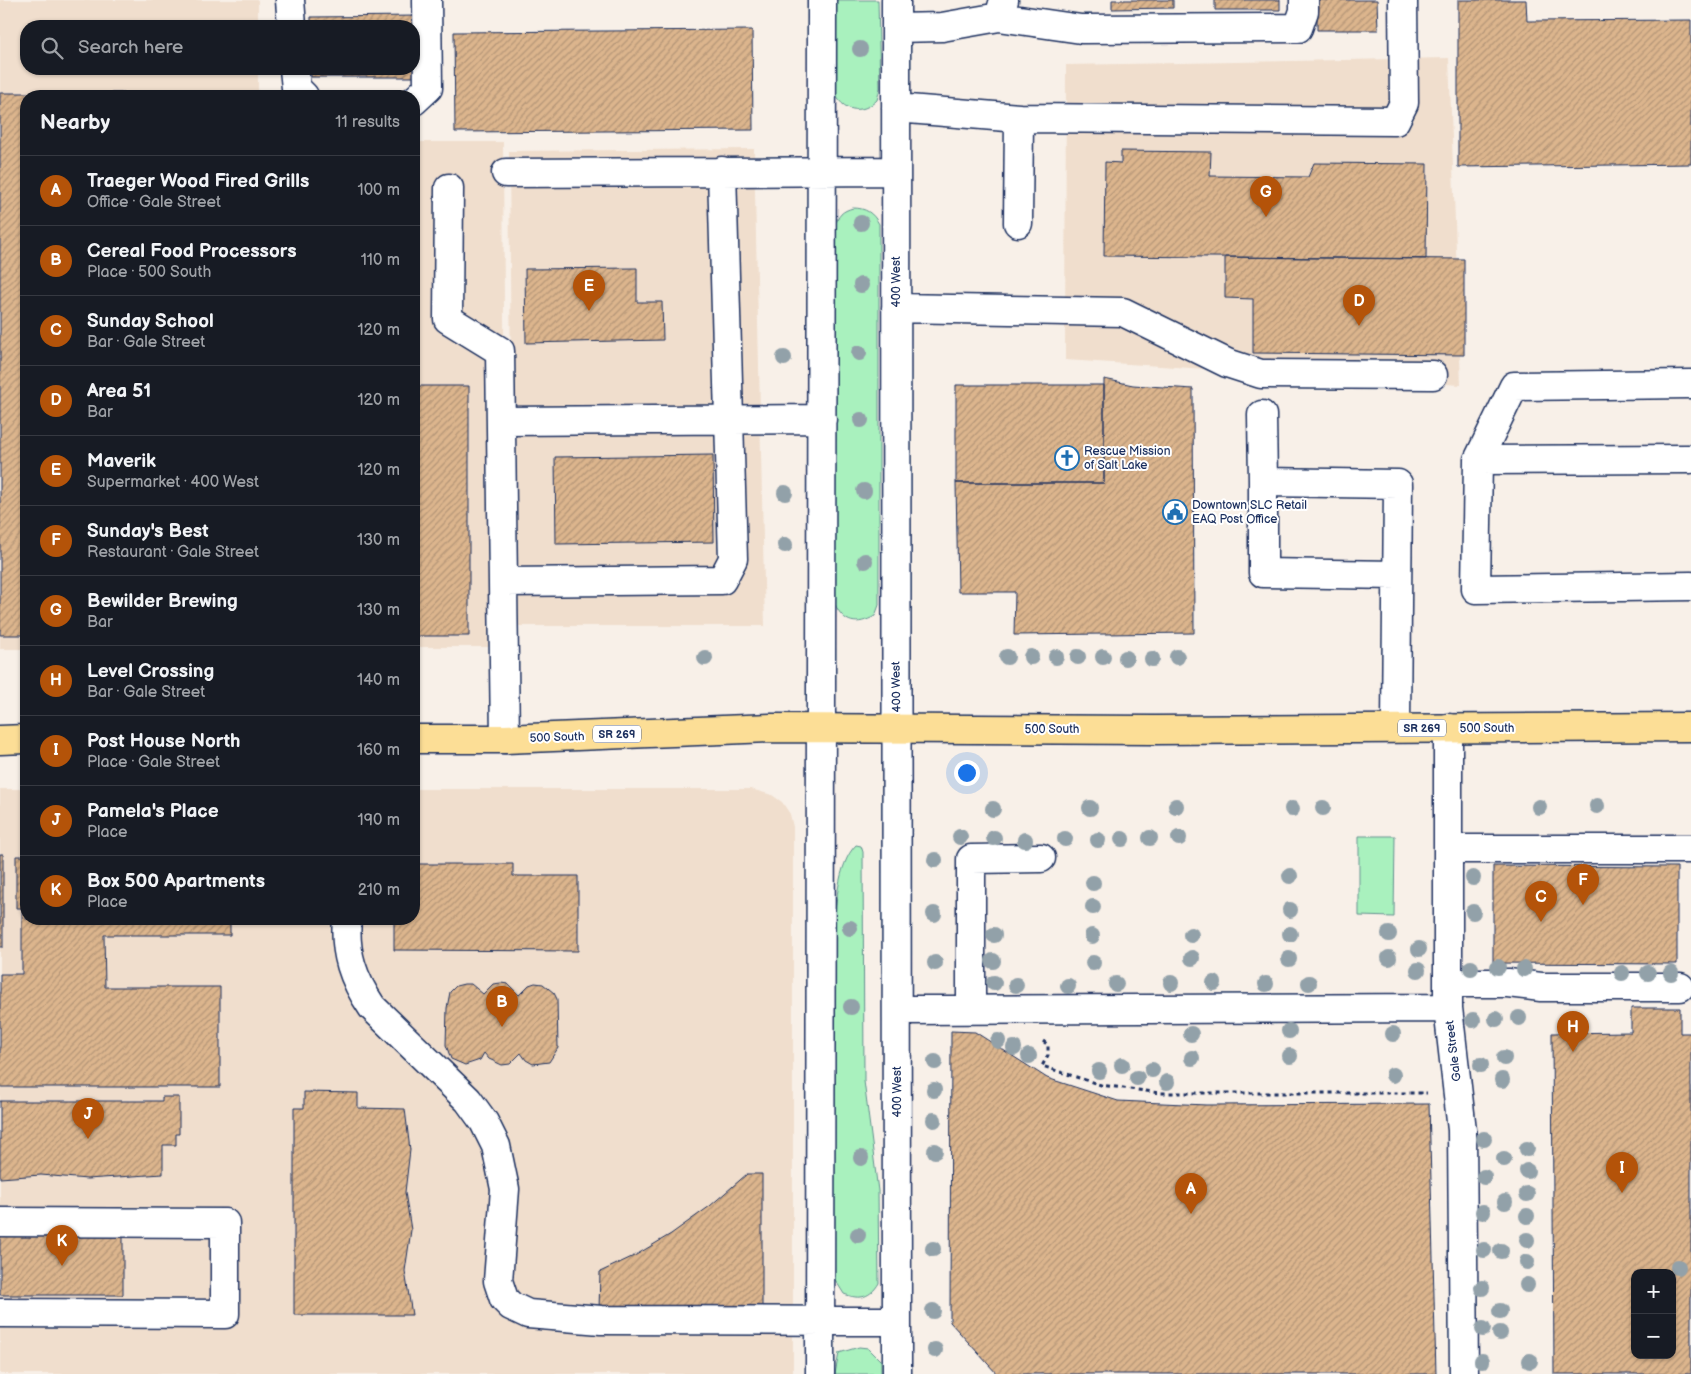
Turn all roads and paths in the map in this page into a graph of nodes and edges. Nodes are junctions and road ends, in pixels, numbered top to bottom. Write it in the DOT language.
graph roads {
  1 [pos="290,0"];
  2 [pos="427,0"];
  3 [pos="822,0"];
  4 [pos="896,0"];
  5 [pos="1304,0"];
  6 [pos="1403,0"];
  7 [pos="1001,8"];
  8 [pos="292,20"];
  9 [pos="896,28"];
  10 [pos="295,75"];
  11 [pos="298,90"];
  12 [pos="420,95"];
  13 [pos="896,108"];
  14 [pos="1019,118"];
  15 [pos="722,171"];
  16 [pos="822,171"];
  17 [pos="896,171"];
  18 [pos="506,172"];
  19 [pos="449,188"];
  20 [pos="1018,223"];
  21 [pos="896,308"];
  22 [pos="1434,375"];
  23 [pos="1691,384"];
  24 [pos="1262,415"];
  25 [pos="727,418"];
  26 [pos="822,418"];
  27 [pos="502,421"];
  28 [pos="1691,459"];
  29 [pos="1478,460"];
  30 [pos="1263,482"];
  31 [pos="1397,575"];
  32 [pos="504,582"];
  33 [pos="1691,586"];
  34 [pos="821,728"];
  35 [pos="897,728"];
  36 [pos="1396,728"];
  37 [pos="1448,728"];
  38 [pos="1691,728"];
  39 [pos="420,739"];
  40 [pos="505,739"];
  41 [pos="0,740"];
  42 [pos="20,740"];
  43 [pos="1448,849"];
  44 [pos="1691,849"];
  45 [pos="1042,858"];
  46 [pos="347,925"];
  47 [pos="1680,987"];
  48 [pos="1448,995"];
  49 [pos="971,1009"];
  50 [pos="898,1010"];
  51 [pos="1048,1055"];
  52 [pos="1458,1091"];
  53 [pos="0,1222"];
  54 [pos="0,1313"];
  55 [pos="820,1320"];
  56 [pos="897,1321"];
  57 [pos="820,1374"];
  58 [pos="897,1374"];
  59 [pos="1464,1374"];
  1 -- 8 [label="street"];
  2 -- 12 [label="street"];
  3 -- 16 [label="street"];
  4 -- 9 [label="street, 400 West"];
  5 -- 7 [label="street"];
  6 -- 14 [label="street"];
  7 -- 9 [label="street"];
  9 -- 13 [label="street, 400 West"];
  10 -- 11 [label="street"];
  13 -- 14 [label="street"];
  13 -- 17 [label="street, 400 West"];
  14 -- 20 [label="street"];
  15 -- 16 [label="street"];
  15 -- 18 [label="street"];
  15 -- 25 [label="street"];
  16 -- 17 [label="street"];
  16 -- 26 [label="street"];
  17 -- 21 [label="street, 400 West"];
  19 -- 27 [label="street"];
  21 -- 22 [label="street"];
  21 -- 35 [label="street, 400 West"];
  23 -- 29 [label="street"];
  24 -- 30 [label="street"];
  25 -- 26 [label="street"];
  25 -- 27 [label="street"];
  25 -- 32 [label="street"];
  26 -- 34 [label="street"];
  27 -- 32 [label="street"];
  28 -- 29 [label="street"];
  29 -- 33 [label="street"];
  30 -- 31 [label="street"];
  30 -- 31 [label="street"];
  31 -- 36 [label="street"];
  32 -- 40 [label="street"];
  34 -- 35 [label="main road, 500 South / SR 269"];
  34 -- 40 [label="main road, 500 South / SR 269"];
  34 -- 55 [label="street"];
  35 -- 36 [label="main road, 500 South / SR 269"];
  35 -- 50 [label="street, 400 West"];
  36 -- 37 [label="main road, 500 South / SR 269"];
  37 -- 38 [label="main road, 500 South / SR 269"];
  37 -- 43 [label="street, Gale Street"];
  39 -- 40 [label="main road, 500 South / SR 269"];
  41 -- 42 [label="main road"];
  43 -- 44 [label="street"];
  43 -- 48 [label="street, Gale Street"];
  45 -- 49 [label="street"];
  46 -- 55 [label="street"];
  47 -- 48 [label="street"];
  48 -- 49 [label="street"];
  48 -- 52 [label="street, Gale Street"];
  49 -- 50 [label="street"];
  50 -- 56 [label="street, 400 West"];
  51 -- 52 [label="path"];
  52 -- 59 [label="street, Gale Street"];
  53 -- 54 [label="street"];
  55 -- 56 [label="street"];
  55 -- 57 [label="street"];
  56 -- 58 [label="street, 400 West"];
}
